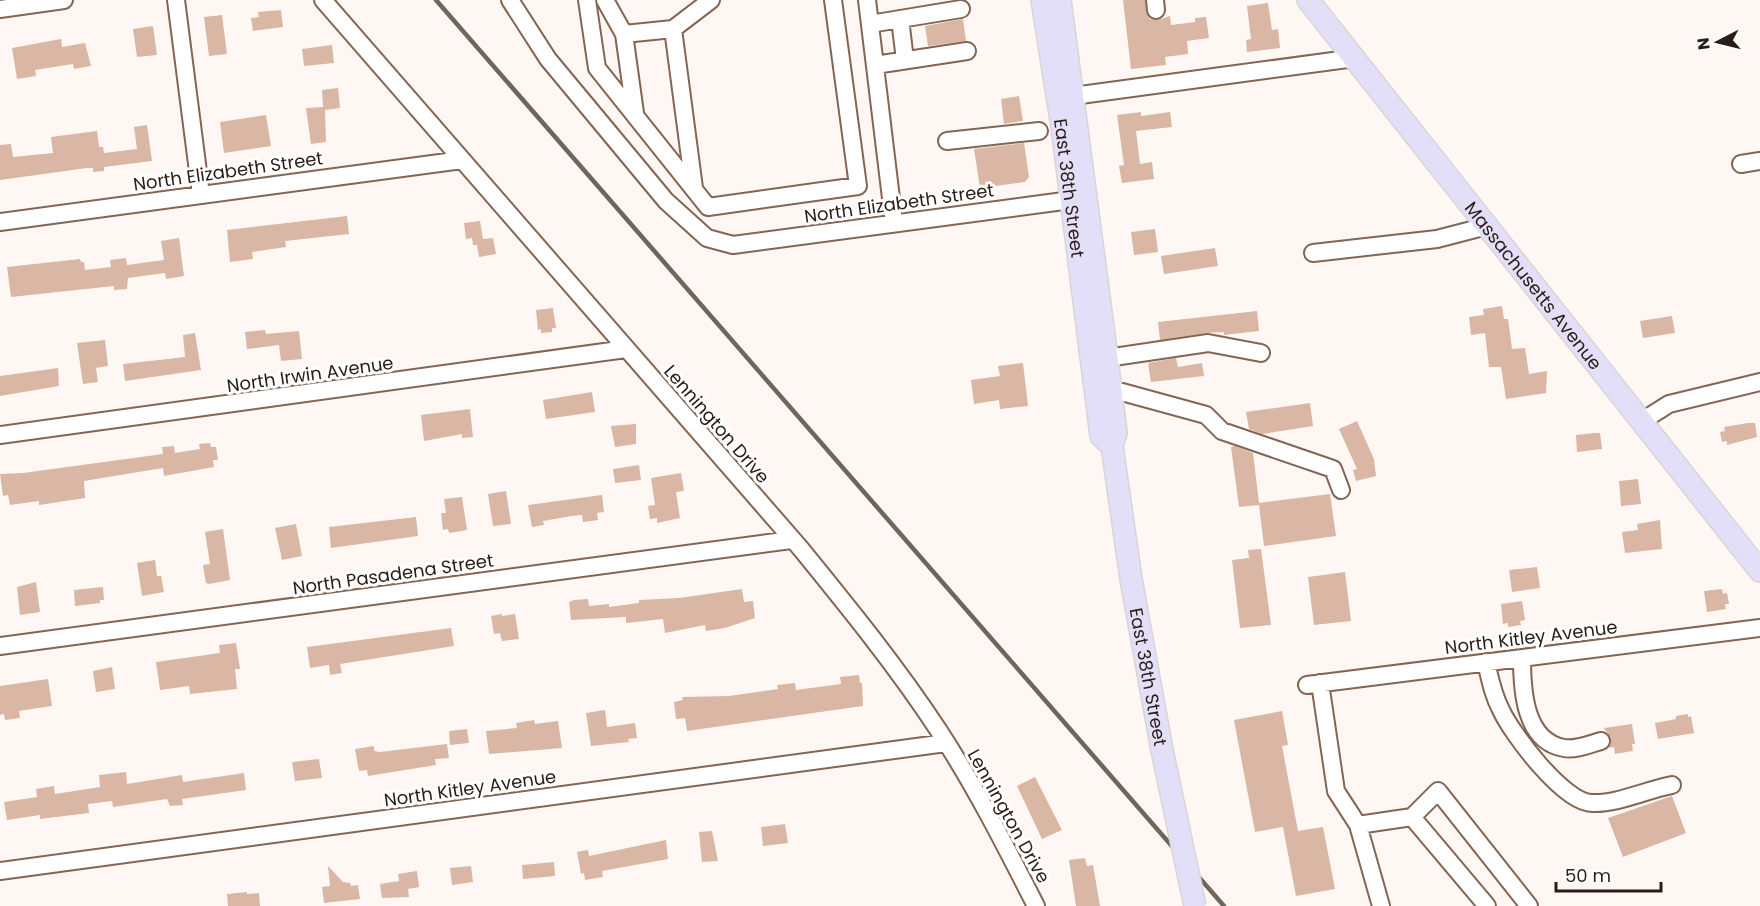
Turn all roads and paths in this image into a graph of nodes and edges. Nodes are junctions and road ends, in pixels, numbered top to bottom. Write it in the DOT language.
graph roads {
  1 [pos="63,0"];
  2 [pos="176,0"];
  3 [pos="323,0"];
  4 [pos="510,0"];
  5 [pos="587,0"];
  6 [pos="605,0"];
  7 [pos="711,0"];
  8 [pos="833,0"];
  9 [pos="867,0"];
  10 [pos="1042,0"];
  11 [pos="1060,0"];
  12 [pos="1308,0"];
  13 [pos="0,9"];
  14 [pos="961,9"];
  15 [pos="900,19"];
  16 [pos="870,24"];
  17 [pos="673,29"];
  18 [pos="624,34"];
  19 [pos="967,51"];
  20 [pos="1355,58"];
  21 [pos="905,60"];
  22 [pos="875,65"];
  23 [pos="1073,96"];
  24 [pos="635,115"];
  25 [pos="1040,131"];
  26 [pos="947,141"];
  27 [pos="462,160"];
  28 [pos="1760,161"];
  29 [pos="1741,164"];
  30 [pos="694,188"];
  31 [pos="201,195"];
  32 [pos="1071,200"];
  33 [pos="0,222"];
  34 [pos="894,223"];
  35 [pos="1487,226"];
  36 [pos="1313,254"];
  37 [pos="626,349"];
  38 [pos="1261,353"];
  39 [pos="1107,358"];
  40 [pos="1760,382"];
  41 [pos="1112,394"];
  42 [pos="1642,420"];
  43 [pos="0,435"];
  44 [pos="1112,446"];
  45 [pos="1341,490"];
  46 [pos="791,540"];
  47 [pos="1760,571"];
  48 [pos="1760,628"];
  49 [pos="0,646"];
  50 [pos="1522,658"];
  51 [pos="1486,662"];
  52 [pos="1601,741"];
  53 [pos="946,743"];
  54 [pos="1672,785"];
  55 [pos="1412,817"];
  56 [pos="1358,825"];
  57 [pos="0,871"];
  58 [pos="1036,906"];
  59 [pos="1195,906"];
  60 [pos="1381,906"];
  61 [pos="1486,906"];
  62 [pos="1529,906"];
  1 -- 13 [label="street"];
  2 -- 31 [label="street"];
  3 -- 27 [label="street, Lennington Drive"];
  4 -- 34 [label="street, North Elizabeth Street"];
  5 -- 24 [label="street"];
  6 -- 18 [label="street"];
  7 -- 17 [label="street"];
  8 -- 30 [label="street"];
  9 -- 16 [label="street"];
  10 -- 32 [label="main road, East 38th Street"];
  11 -- 23 [label="main road, East 38th Street"];
  12 -- 20 [label="main road, Massachusetts Avenue"];
  14 -- 15 [label="street"];
  15 -- 16 [label="street"];
  15 -- 21 [label="street"];
  16 -- 22 [label="street"];
  17 -- 18 [label="street"];
  17 -- 30 [label="street"];
  18 -- 24 [label="street"];
  19 -- 21 [label="street"];
  20 -- 23 [label="street"];
  20 -- 35 [label="main road, Massachusetts Avenue"];
  21 -- 22 [label="street"];
  22 -- 34 [label="street"];
  23 -- 39 [label="main road, East 38th Street"];
  24 -- 30 [label="street"];
  25 -- 26 [label="street"];
  27 -- 31 [label="street, North Elizabeth Street"];
  27 -- 37 [label="street, Lennington Drive"];
  28 -- 29 [label="street"];
  31 -- 33 [label="street, North Elizabeth Street"];
  32 -- 34 [label="street, North Elizabeth Street"];
  32 -- 44 [label="main road, East 38th Street"];
  35 -- 36 [label="street"];
  35 -- 42 [label="main road, Massachusetts Avenue"];
  37 -- 43 [label="street, North Irwin Avenue"];
  37 -- 46 [label="street, Lennington Drive"];
  38 -- 39 [label="street"];
  39 -- 41 [label="main road, East 38th Street"];
  40 -- 42 [label="street"];
  41 -- 44 [label="main road, East 38th Street"];
  41 -- 45 [label="street"];
  42 -- 47 [label="main road, Massachusetts Avenue"];
  44 -- 59 [label="main road, East 38th Street, bridge"];
  46 -- 49 [label="street, North Pasadena Street"];
  46 -- 53 [label="street, Lennington Drive"];
  48 -- 50 [label="street, North Kitley Avenue"];
  50 -- 51 [label="street, North Kitley Avenue"];
  50 -- 52 [label="street"];
  51 -- 54 [label="street"];
  51 -- 56 [label="street, North Kitley Avenue"];
  53 -- 57 [label="street, North Kitley Avenue"];
  53 -- 58 [label="street, Lennington Drive"];
  55 -- 56 [label="street"];
  55 -- 61 [label="street"];
  55 -- 62 [label="street"];
  56 -- 60 [label="street"];
}
